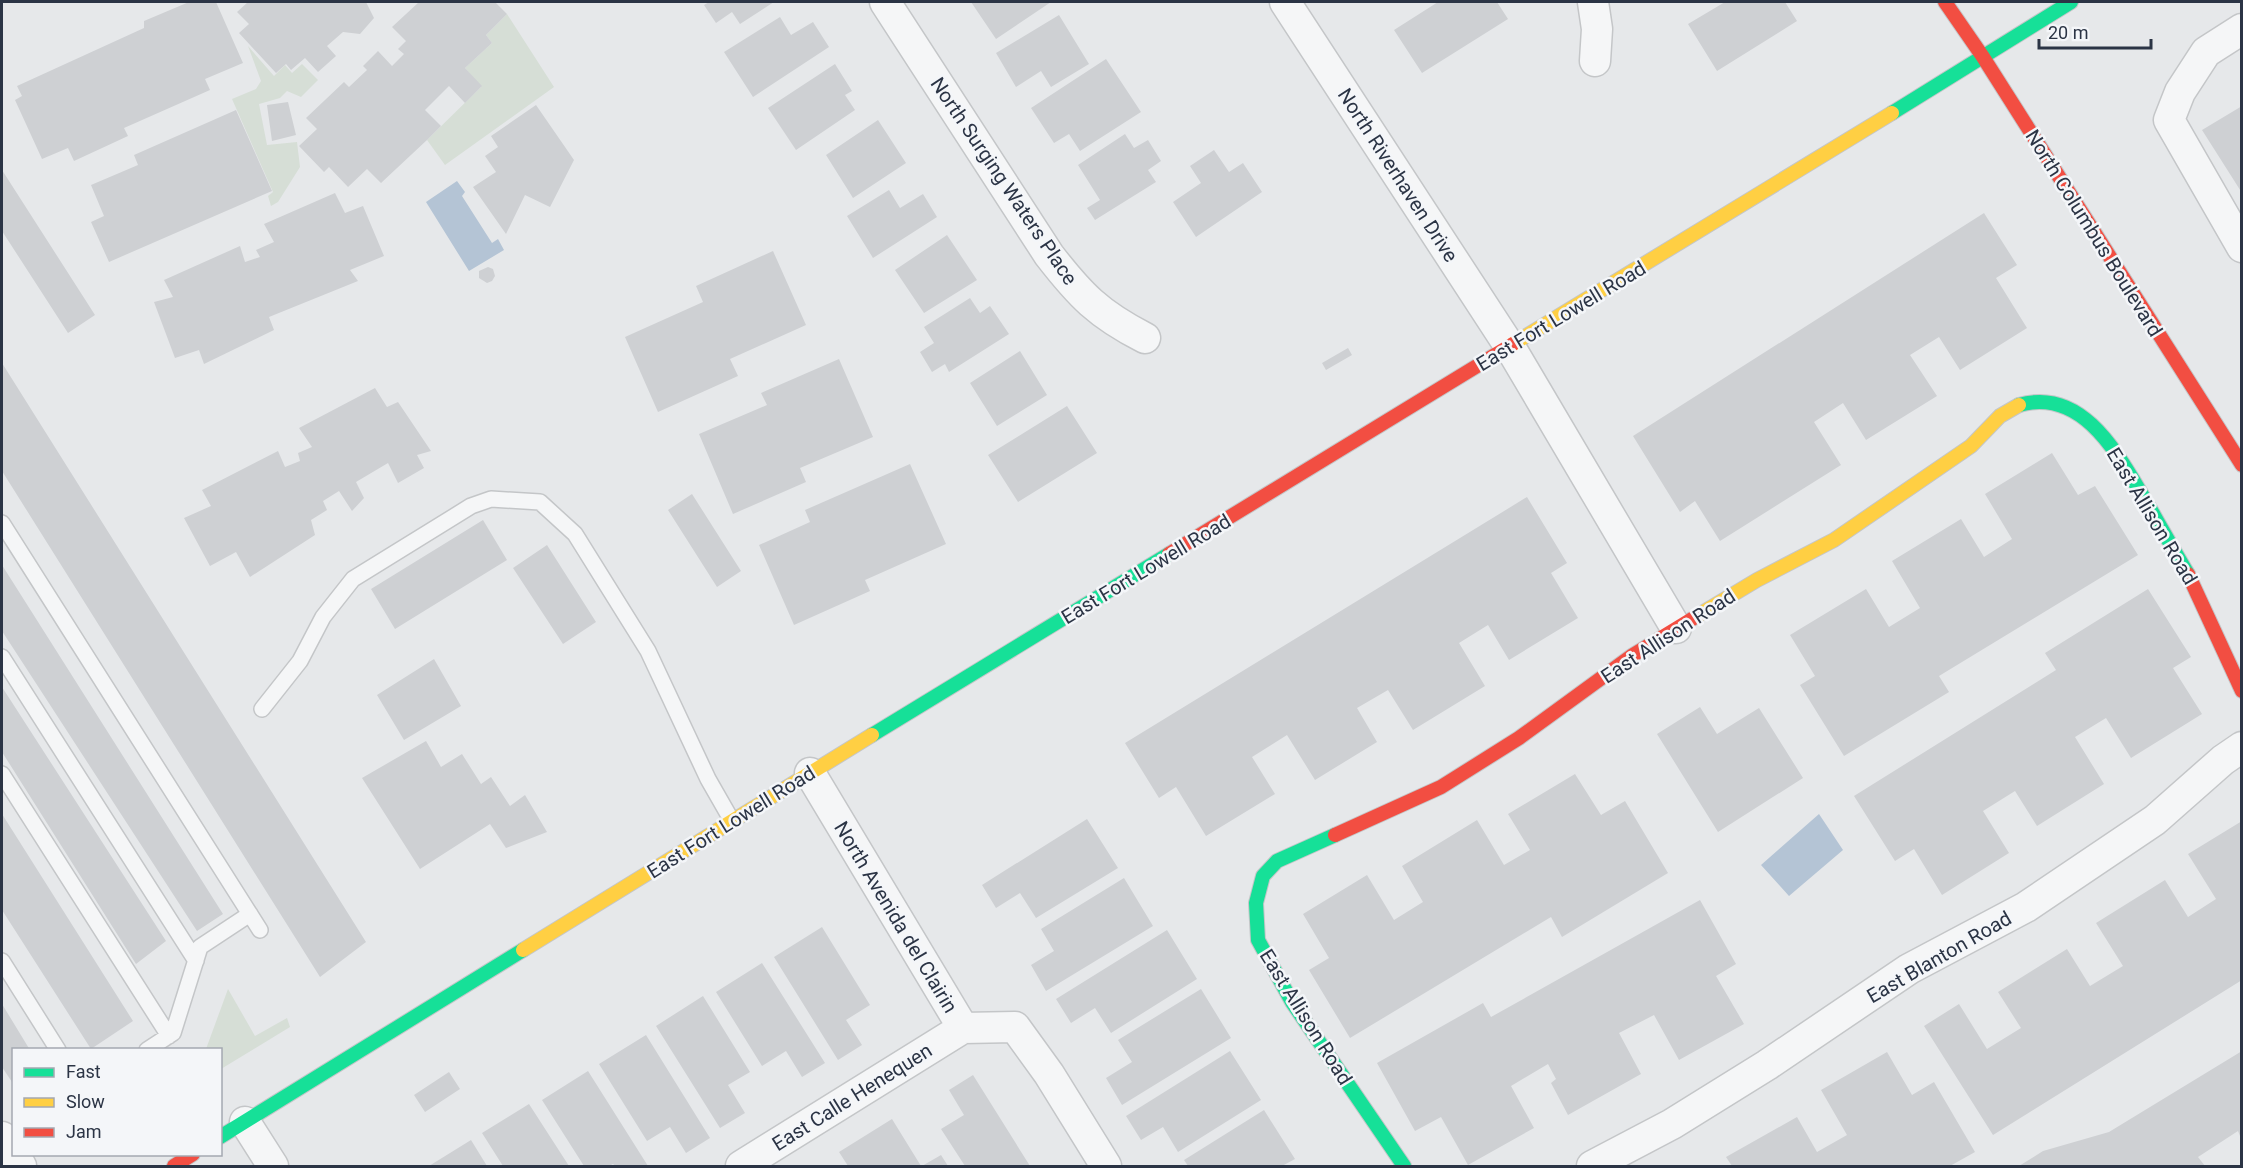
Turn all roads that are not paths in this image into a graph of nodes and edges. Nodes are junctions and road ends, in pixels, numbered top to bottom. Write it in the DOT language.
graph roads {
  1 [pos="885,2"];
  2 [pos="1285,2"];
  3 [pos="1593,2"];
  4 [pos="1945,2"];
  5 [pos="2071,2"];
  6 [pos="2241,29"];
  7 [pos="1983,57"];
  8 [pos="1595,61"];
  9 [pos="2241,247"];
  10 [pos="1145,338"];
  11 [pos="1510,348"];
  12 [pos="2241,465"];
  13 [pos="2,523"];
  14 [pos="1676,628"];
  15 [pos="2,657"];
  16 [pos="2241,691"];
  17 [pos="262,709"];
  18 [pos="2241,747"];
  19 [pos="810,773"];
  20 [pos="2,774"];
  21 [pos="732,821"];
  22 [pos="250,914"];
  23 [pos="260,930"];
  24 [pos="2,961"];
  25 [pos="196,961"];
  26 [pos="963,1028"];
  27 [pos="169,1036"];
  28 [pos="57,1048"];
  29 [pos="150,1048"];
  30 [pos="233,1130"];
  31 [pos="2,1137"];
  32 [pos="12,1153"];
  33 [pos="191,1156"];
  34 [pos="174,1167"];
  35 [pos="273,1167"];
  36 [pos="741,1167"];
  37 [pos="1106,1167"];
  38 [pos="1404,1167"];
  39 [pos="1592,1167"];
  1 -- 10 [label="street, North Surging Waters Place"];
  2 -- 11 [label="street, North Riverhaven Drive"];
  3 -- 8 [label="street"];
  4 -- 7 [label="main road, North Columbus Boulevard"];
  5 -- 7 [label="main road, East Fort Lowell Road"];
  6 -- 9 [label="street"];
  7 -- 11 [label="main road, East Fort Lowell Road"];
  7 -- 12 [label="main road, North Columbus Boulevard"];
  11 -- 14 [label="street, North Riverhaven Drive"];
  11 -- 19 [label="main road, East Fort Lowell Road"];
  13 -- 22 [label="lane"];
  14 -- 16 [label="main road, East Allison Road"];
  14 -- 38 [label="main road, East Allison Road"];
  15 -- 25 [label="lane"];
  17 -- 21 [label="lane"];
  18 -- 39 [label="street, East Blanton Road"];
  19 -- 21 [label="main road, East Fort Lowell Road"];
  19 -- 26 [label="street, North Avenida del Clairin"];
  20 -- 27 [label="lane"];
  21 -- 30 [label="main road, East Fort Lowell Road"];
  22 -- 23 [label="lane"];
  22 -- 25 [label="lane"];
  24 -- 28 [label="lane"];
  25 -- 27 [label="lane"];
  26 -- 36 [label="street, East Calle Henequen"];
  26 -- 37 [label="street, North Avenida del Clairin"];
  27 -- 29 [label="lane"];
  30 -- 35 [label="street"];
  31 -- 32 [label="street"];
  33 -- 34 [label="main road"];
}
